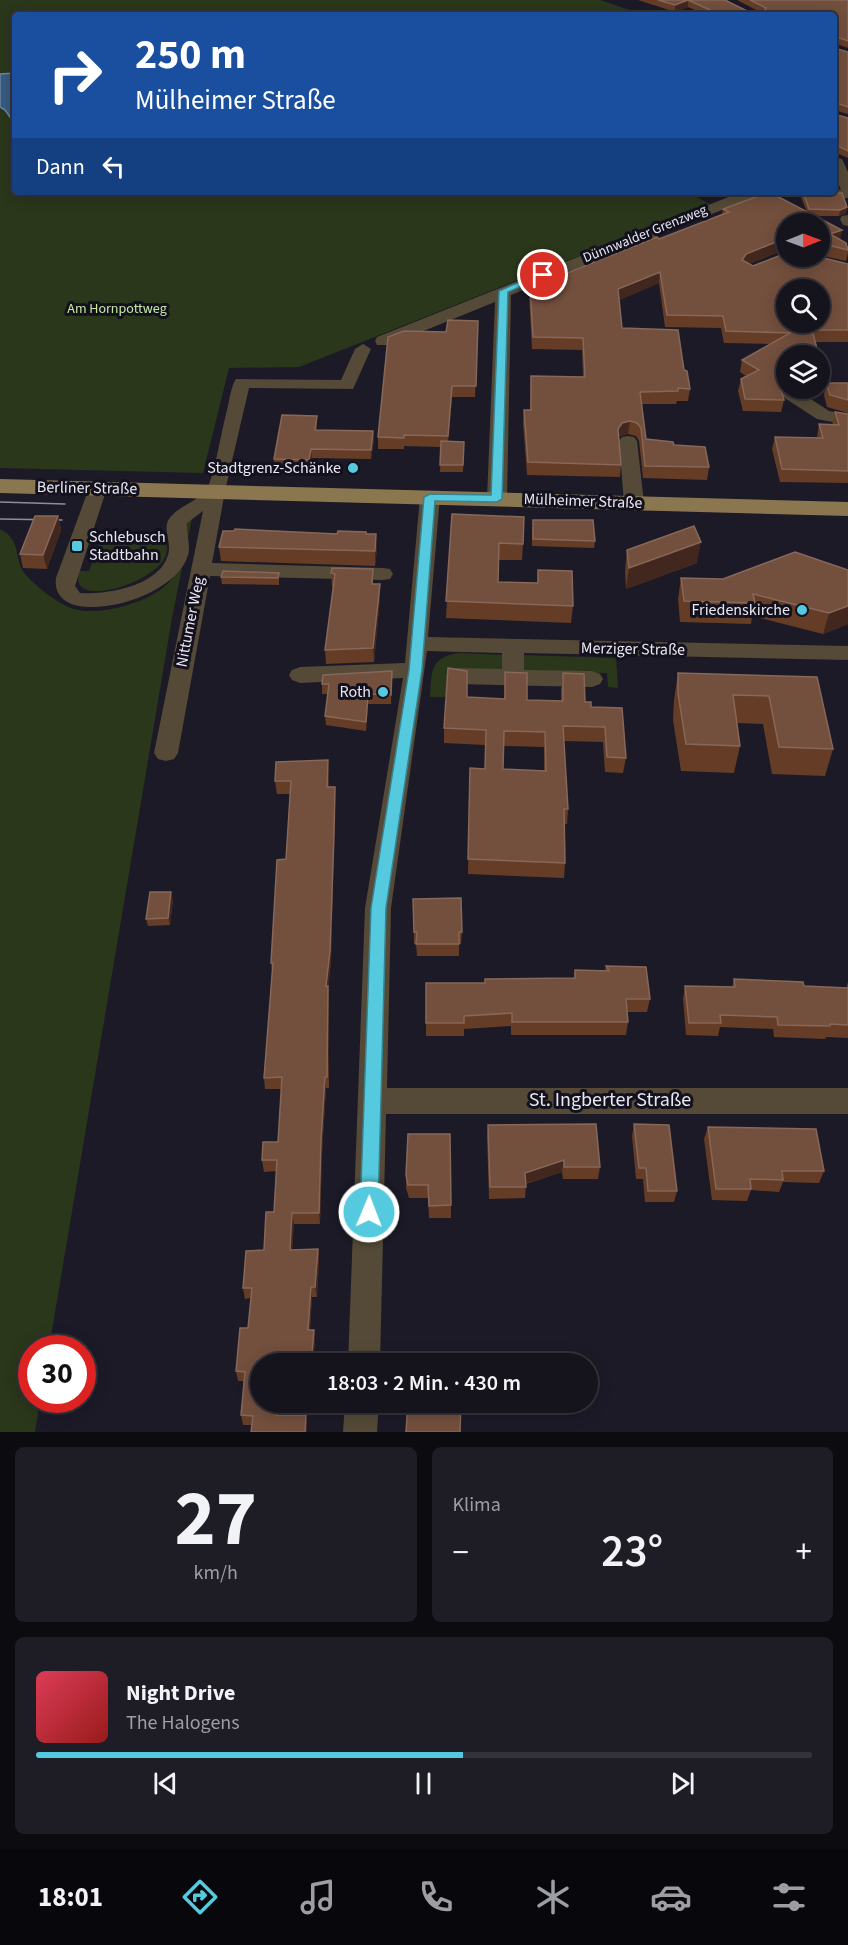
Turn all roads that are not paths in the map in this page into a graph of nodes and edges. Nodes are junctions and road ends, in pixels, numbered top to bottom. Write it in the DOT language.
graph roads {
  1 [pos="840,161"];
  2 [pos="848,189"];
  3 [pos="746,195"];
  4 [pos="504,291"];
  5 [pos="383,341"];
  6 [pos="363,349"];
  7 [pos="798,399"];
  8 [pos="848,420"];
  9 [pos="628,441"];
  10 [pos="0,486"];
  11 [pos="174,490"];
  12 [pos="216,491"];
  13 [pos="96,494"];
  14 [pos="430,497"];
  15 [pos="497,499"];
  16 [pos="634,503"];
  17 [pos="848,509"];
  18 [pos="200,569"];
  19 [pos="383,574"];
  20 [pos="418,644"];
  21 [pos="513,646"];
  22 [pos="848,653"];
  23 [pos="415,670"];
  24 [pos="300,675"];
  25 [pos="457,676"];
  26 [pos="513,677"];
  27 [pos="592,679"];
  28 [pos="166,753"];
  29 [pos="371,1101"];
  30 [pos="848,1101"];
  31 [pos="364,1353"];
  32 [pos="361,1413"];
  33 [pos="360,1432"];
  1 -- 2 [label="street"];
  3 -- 4 [label="street, Dünnwalder Grenzweg"];
  4 -- 5 [label="street, Dünnwalder Grenzweg"];
  4 -- 15 [label="street"];
  6 -- 12 [label="street"];
  7 -- 8 [label="street"];
  9 -- 16 [label="street"];
  10 -- 13 [label="main road, Berliner Straße"];
  11 -- 12 [label="main road, Mülheimer Straße"];
  11 -- 13 [label="main road, Berliner Straße"];
  12 -- 13 [label="street"];
  12 -- 14 [label="main road, Mülheimer Straße"];
  12 -- 18 [label="street, Nittumer Weg"];
  14 -- 15 [label="main road, Mülheimer Straße"];
  14 -- 20 [label="street"];
  15 -- 16 [label="main road, Mülheimer Straße"];
  16 -- 17 [label="main road, Mülheimer Straße"];
  18 -- 19 [label="street"];
  18 -- 28 [label="street, Nittumer Weg"];
  20 -- 21 [label="street, Merziger Straße"];
  20 -- 23 [label="street"];
  21 -- 22 [label="street, Merziger Straße"];
  21 -- 26 [label="street"];
  23 -- 24 [label="street"];
  23 -- 29 [label="street"];
  25 -- 26 [label="street"];
  26 -- 27 [label="street"];
  29 -- 30 [label="street, St. Ingberter Straße"];
  29 -- 31 [label="street"];
  32 -- 33 [label="street"];
}
